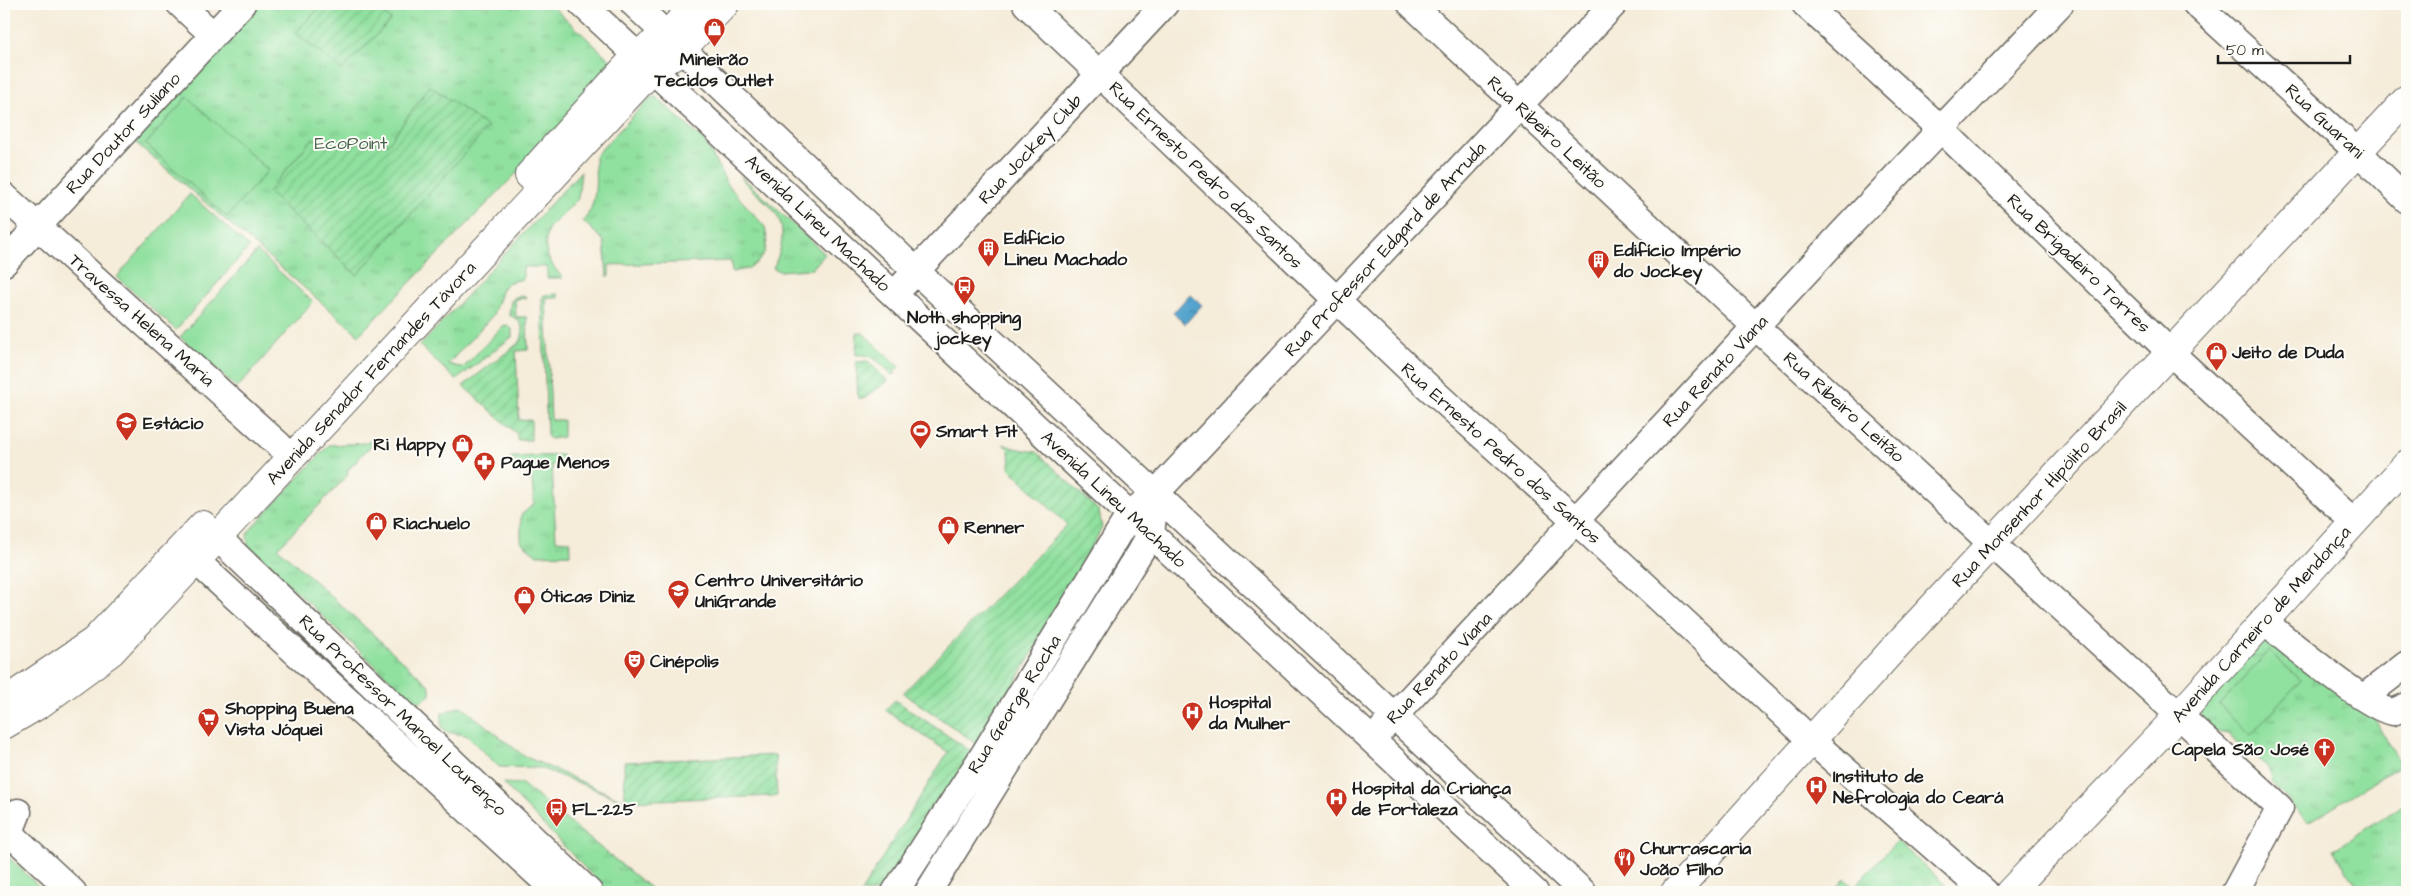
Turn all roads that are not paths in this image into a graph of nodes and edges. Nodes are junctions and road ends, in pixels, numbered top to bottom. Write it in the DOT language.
graph roads {
  1 [pos="180,4"];
  2 [pos="242,4"];
  3 [pos="582,4"];
  4 [pos="634,4"];
  5 [pos="696,4"];
  6 [pos="724,4"];
  7 [pos="1026,4"];
  8 [pos="1165,4"];
  9 [pos="1411,4"];
  10 [pos="1614,4"];
  11 [pos="1804,4"];
  12 [pos="2060,4"];
  13 [pos="2196,4"];
  14 [pos="213,35"];
  15 [pos="675,41"];
  16 [pos="646,62"];
  17 [pos="1100,73"];
  18 [pos="2407,99"];
  19 [pos="1519,106"];
  20 [pos="1941,129"];
  21 [pos="2358,152"];
  22 [pos="4,196"];
  23 [pos="2407,200"];
  24 [pos="37,226"];
  25 [pos="4,262"];
  26 [pos="916,271"];
  27 [pos="895,294"];
  28 [pos="1336,301"];
  29 [pos="1756,327"];
  30 [pos="2171,353"];
  31 [pos="279,445"];
  32 [pos="2407,464"];
  33 [pos="1155,494"];
  34 [pos="1130,514"];
  35 [pos="1575,520"];
  36 [pos="2354,522"];
  37 [pos="1151,534"];
  38 [pos="218,538"];
  39 [pos="1994,543"];
  40 [pos="189,554"];
  41 [pos="2263,621"];
  42 [pos="2407,664"];
  43 [pos="1358,682"];
  44 [pos="2364,697"];
  45 [pos="4,702"];
  46 [pos="2407,706"];
  47 [pos="1336,707"];
  48 [pos="2179,715"];
  49 [pos="1394,716"];
  50 [pos="4,725"];
  51 [pos="408,737"];
  52 [pos="1372,741"];
  53 [pos="1812,741"];
  54 [pos="1444,763"];
  55 [pos="1423,787"];
  56 [pos="18,812"];
  57 [pos="73,892"];
  58 [pos="557,892"];
  59 [pos="589,892"];
  60 [pos="895,892"];
  61 [pos="928,892"];
  62 [pos="1536,892"];
  63 [pos="1583,892"];
  64 [pos="1675,892"];
  65 [pos="1985,892"];
  66 [pos="2010,892"];
  67 [pos="2235,892"];
  1 -- 14 [label="street"];
  2 -- 14 [label="street, Rua Doutor Suliano"];
  3 -- 16 [label="street, Avenida Lineu Machado"];
  4 -- 15 [label="street, Avenida Lineu Machado"];
  5 -- 15 [label="main road, Avenida Senador Fernandes Távora"];
  6 -- 15 [label="main road, Avenida Senador Fernandes Távora"];
  7 -- 17 [label="street, Rua Ernesto Pedro dos Santos"];
  8 -- 17 [label="street, Rua Jockey Club"];
  9 -- 19 [label="street, Rua Ribeiro Leitão"];
  10 -- 19 [label="street, Rua Professor Edgard de Arruda"];
  11 -- 20 [label="street, Rua Brigadeiro Torres"];
  12 -- 20 [label="street, Rua Renato Viana"];
  13 -- 21 [label="street, Rua Guarani"];
  14 -- 24 [label="street, Rua Doutor Suliano"];
  15 -- 16 [label="main road, Avenida Senador Fernandes Távora"];
  15 -- 26 [label="street, Avenida Lineu Machado"];
  16 -- 27 [label="street, Avenida Lineu Machado"];
  16 -- 31 [label="main road, Avenida Senador Fernandes Távora"];
  16 -- 38 [label="main road, Avenida Senador Fernandes Távora"];
  17 -- 26 [label="street, Rua Jockey Club"];
  17 -- 28 [label="street, Rua Ernesto Pedro dos Santos"];
  18 -- 21 [label="main road, Rua Monsenhor Hipólito Brasil"];
  19 -- 28 [label="street, Rua Professor Edgard de Arruda"];
  19 -- 29 [label="street, Rua Ribeiro Leitão"];
  20 -- 29 [label="street, Rua Renato Viana"];
  20 -- 30 [label="street, Rua Brigadeiro Torres"];
  21 -- 23 [label="street, Rua Guarani"];
  21 -- 30 [label="main road, Rua Monsenhor Hipólito Brasil"];
  22 -- 24 [label="street, Travessa Helena Maria"];
  24 -- 25 [label="street, Rua Doutor Suliano"];
  24 -- 31 [label="street, Travessa Helena Maria"];
  26 -- 27 [label="street, Rua Jockey Club"];
  26 -- 33 [label="street, Avenida Lineu Machado"];
  27 -- 34 [label="street, Avenida Lineu Machado"];
  28 -- 33 [label="street, Rua Professor Edgard de Arruda"];
  28 -- 35 [label="street, Rua Ernesto Pedro dos Santos"];
  29 -- 35 [label="street, Rua Renato Viana"];
  29 -- 39 [label="street, Rua Ribeiro Leitão"];
  30 -- 36 [label="street, Rua Brigadeiro Torres"];
  30 -- 39 [label="main road, Rua Monsenhor Hipólito Brasil"];
  31 -- 40 [label="main road, Avenida Senador Fernandes Távora"];
  32 -- 36 [label="main road, Avenida Carneiro de Mendonça"];
  33 -- 34 [label="street, Rua Professor Edgard de Arruda"];
  33 -- 37 [label="street"];
  33 -- 43 [label="street, Avenida Lineu Machado"];
  34 -- 37 [label="street, Avenida Lineu Machado"];
  34 -- 60 [label="street, Rua George Rocha"];
  35 -- 49 [label="street, Rua Renato Viana"];
  35 -- 53 [label="street, Rua Ernesto Pedro dos Santos"];
  36 -- 41 [label="main road, Avenida Carneiro de Mendonça"];
  37 -- 47 [label="street, Avenida Lineu Machado"];
  37 -- 61 [label="street, Rua George Rocha"];
  38 -- 40 [label="main road, Avenida Senador Fernandes Távora"];
  38 -- 51 [label="street, Rua Professor Manoel Lourenço"];
  39 -- 48 [label="street, Rua Ribeiro Leitão"];
  39 -- 53 [label="main road, Rua Monsenhor Hipólito Brasil"];
  40 -- 45 [label="main road, Avenida Senador Fernandes Távora"];
  40 -- 50 [label="main road, Avenida Senador Fernandes Távora"];
  40 -- 51 [label="street, Rua Professor Manoel Lourenço"];
  41 -- 44 [label="street"];
  41 -- 48 [label="main road, Avenida Carneiro de Mendonça"];
  42 -- 44 [label="street"];
  43 -- 47 [label="street"];
  43 -- 49 [label="street, Avenida Lineu Machado"];
  44 -- 46 [label="street"];
  47 -- 52 [label="street, Avenida Lineu Machado"];
  48 -- 66 [label="main road, Avenida Carneiro de Mendonça"];
  48 -- 67 [label="street, Rua Ribeiro Leitão"];
  49 -- 52 [label="street, Rua Renato Viana"];
  49 -- 54 [label="street, Avenida Lineu Machado"];
  51 -- 58 [label="street, Rua Professor Manoel Lourenço"];
  51 -- 59 [label="street, Rua Professor Manoel Lourenço"];
  52 -- 55 [label="street, Avenida Lineu Machado"];
  53 -- 64 [label="main road, Rua Monsenhor Hipólito Brasil"];
  53 -- 65 [label="street, Rua Ernesto Pedro dos Santos"];
  54 -- 55 [label="street"];
  54 -- 63 [label="street, Avenida Lineu Machado"];
  55 -- 62 [label="street, Avenida Lineu Machado"];
  56 -- 57 [label="street"];
}
